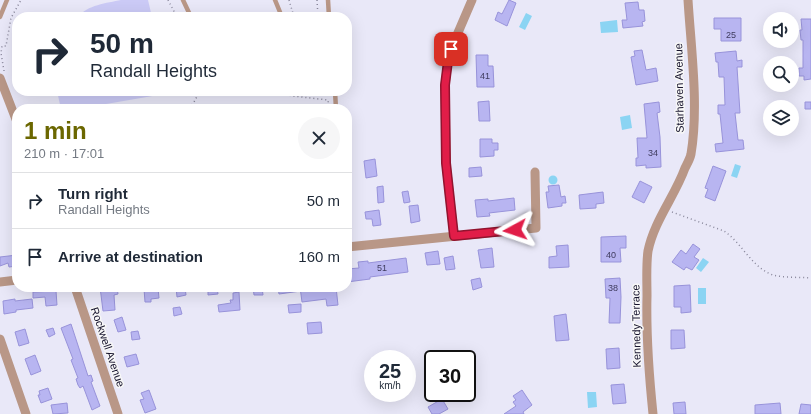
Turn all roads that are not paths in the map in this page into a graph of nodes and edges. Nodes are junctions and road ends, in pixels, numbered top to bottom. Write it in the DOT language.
graph roads {
  1 [pos="7,0"];
  2 [pos="183,0"];
  3 [pos="275,0"];
  4 [pos="328,0"];
  5 [pos="472,0"];
  6 [pos="688,0"];
  7 [pos="189,12"];
  8 [pos="280,12"];
  9 [pos="329,12"];
  10 [pos="0,17"];
  11 [pos="2,75"];
  12 [pos="12,106"];
  13 [pos="535,172"];
  14 [pos="454,236"];
  15 [pos="653,238"];
  16 [pos="352,246"];
  17 [pos="12,281"];
  18 [pos="0,282"];
  19 [pos="77,292"];
  20 [pos="0,339"];
  21 [pos="26,414"];
  22 [pos="118,414"];
  23 [pos="653,414"];
  1 -- 10 [label="lane"];
  2 -- 7 [label="lane"];
  3 -- 8 [label="lane"];
  4 -- 9 [label="lane"];
  5 -- 14 [label="street"];
  6 -- 15 [label="street, Starhaven Avenue"];
  11 -- 12 [label="street"];
  13 -- 14 [label="street"];
  14 -- 16 [label="street"];
  15 -- 23 [label="street, Kennedy Terrace"];
  17 -- 18 [label="street"];
  19 -- 22 [label="street, Rockwell Avenue"];
  20 -- 21 [label="street"];
}
